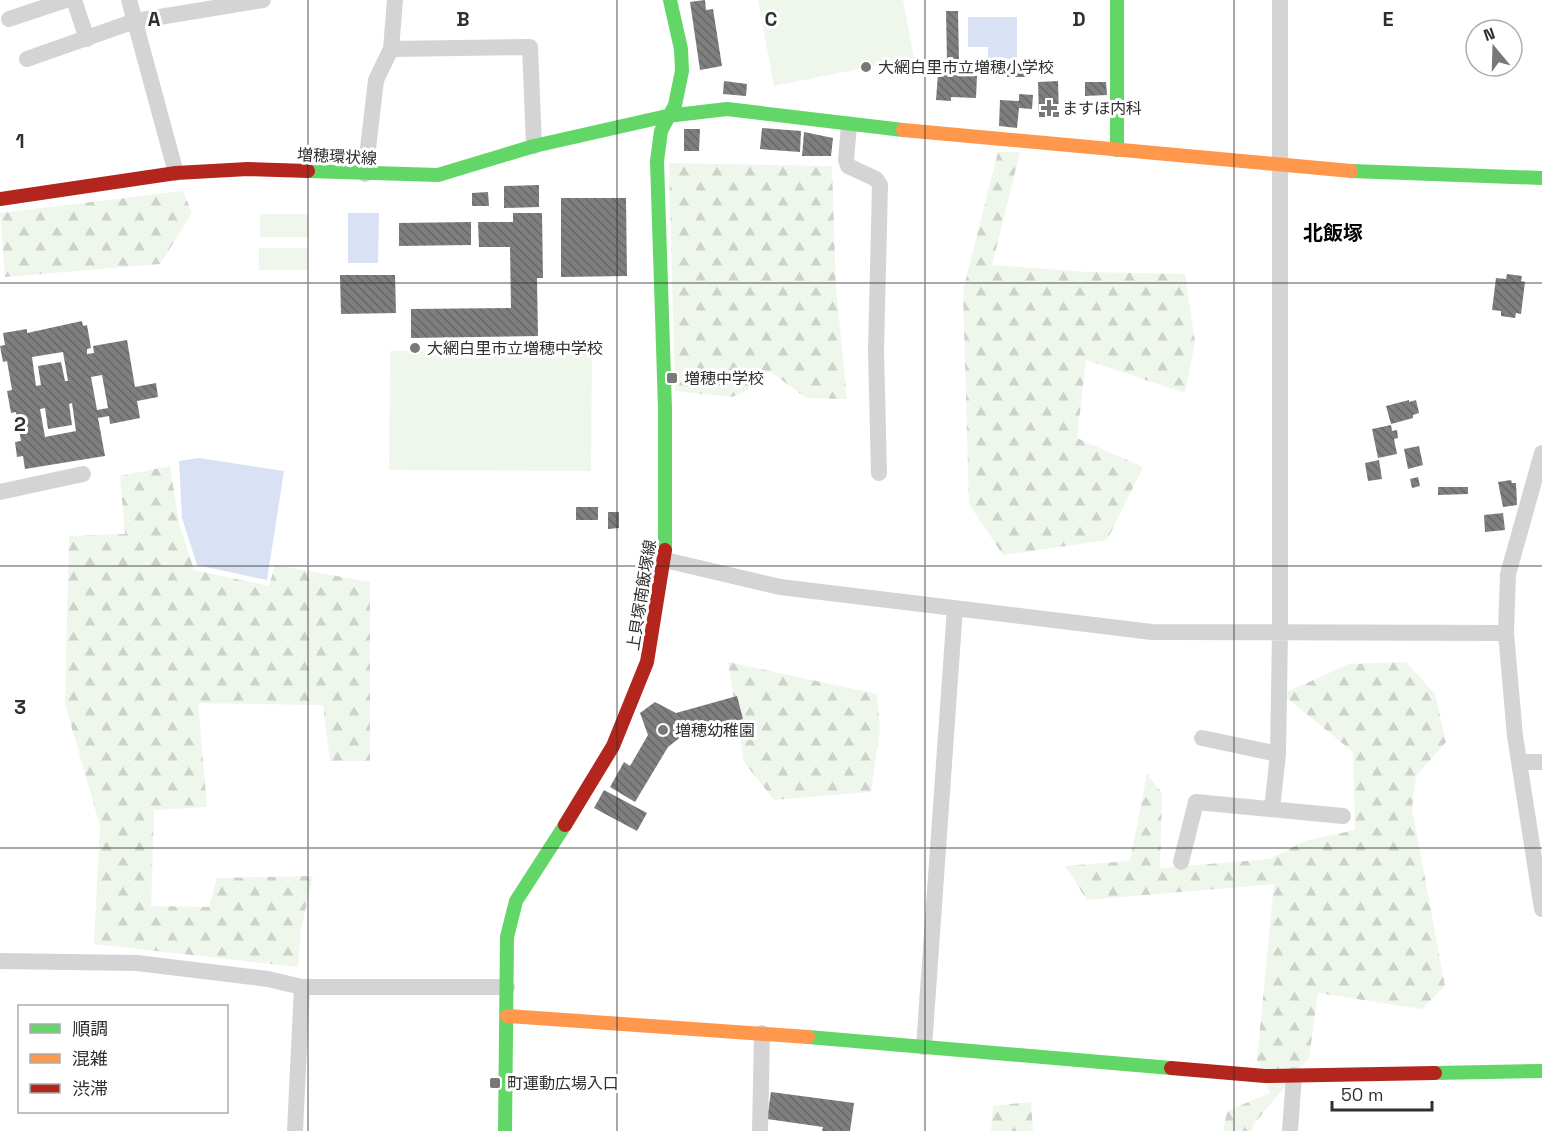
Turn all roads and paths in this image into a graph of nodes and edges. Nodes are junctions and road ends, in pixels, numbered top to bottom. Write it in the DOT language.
graph roads {
  1 [pos="66,0"];
  2 [pos="74,0"];
  3 [pos="129,0"];
  4 [pos="262,0"];
  5 [pos="395,0"];
  6 [pos="670,0"];
  7 [pos="1117,0"];
  8 [pos="1280,0"];
  9 [pos="232,3"];
  10 [pos="9,19"];
  11 [pos="135,21"];
  12 [pos="87,39"];
  13 [pos="391,49"];
  14 [pos="27,59"];
  15 [pos="668,116"];
  16 [pos="849,125"];
  17 [pos="534,146"];
  18 [pos="1117,150"];
  19 [pos="1280,165"];
  20 [pos="176,174"];
  21 [pos="365,174"];
  22 [pos="1542,178"];
  23 [pos="0,199"];
  24 [pos="1542,453"];
  25 [pos="879,473"];
  26 [pos="83,474"];
  27 [pos="0,492"];
  28 [pos="665,560"];
  29 [pos="955,608"];
  30 [pos="1506,633"];
  31 [pos="1280,634"];
  32 [pos="1202,738"];
  33 [pos="1278,754"];
  34 [pos="1519,762"];
  35 [pos="1542,762"];
  36 [pos="1272,809"];
  37 [pos="1343,816"];
  38 [pos="1181,862"];
  39 [pos="1542,909"];
  40 [pos="0,961"];
  41 [pos="302,987"];
  42 [pos="507,987"];
  43 [pos="507,1016"];
  44 [pos="762,1033"];
  45 [pos="924,1047"];
  46 [pos="1542,1071"];
  47 [pos="1294,1076"];
  48 [pos="295,1131"];
  49 [pos="505,1131"];
  50 [pos="760,1131"];
  51 [pos="1290,1131"];
  1 -- 10 [label="street"];
  2 -- 12 [label="street"];
  3 -- 11 [label="street"];
  4 -- 9 [label="street"];
  5 -- 13 [label="street"];
  6 -- 15 [label="street, 上貝塚南飯塚線"];
  7 -- 18 [label="street"];
  8 -- 19 [label="street"];
  9 -- 11 [label="street"];
  11 -- 12 [label="street"];
  11 -- 20 [label="street"];
  12 -- 14 [label="street"];
  13 -- 17 [label="street"];
  13 -- 21 [label="street"];
  15 -- 16 [label="street, 増穂環状線"];
  15 -- 17 [label="street, 増穂環状線"];
  15 -- 28 [label="street, 上貝塚南飯塚線"];
  16 -- 18 [label="street, 増穂環状線"];
  16 -- 25 [label="street"];
  17 -- 21 [label="street, 増穂環状線"];
  18 -- 19 [label="street, 増穂環状線"];
  19 -- 22 [label="street, 増穂環状線"];
  19 -- 31 [label="street"];
  20 -- 21 [label="street, 増穂環状線"];
  20 -- 23 [label="street, 増穂環状線"];
  24 -- 30 [label="street"];
  26 -- 27 [label="street"];
  28 -- 29 [label="street"];
  28 -- 42 [label="street, 上貝塚南飯塚線"];
  29 -- 31 [label="street"];
  29 -- 45 [label="street"];
  30 -- 31 [label="street"];
  30 -- 34 [label="street"];
  31 -- 33 [label="street"];
  32 -- 33 [label="street"];
  33 -- 36 [label="street"];
  34 -- 35 [label="street"];
  34 -- 39 [label="street"];
  36 -- 37 [label="street"];
  36 -- 38 [label="street"];
  40 -- 41 [label="street"];
  41 -- 42 [label="street"];
  41 -- 48 [label="street"];
  42 -- 43 [label="street, 上貝塚南飯塚線"];
  43 -- 44 [label="street"];
  43 -- 49 [label="street, 上貝塚南飯塚線"];
  44 -- 45 [label="street"];
  44 -- 50 [label="street"];
  45 -- 47 [label="street"];
  46 -- 47 [label="street"];
  47 -- 51 [label="street"];
}
